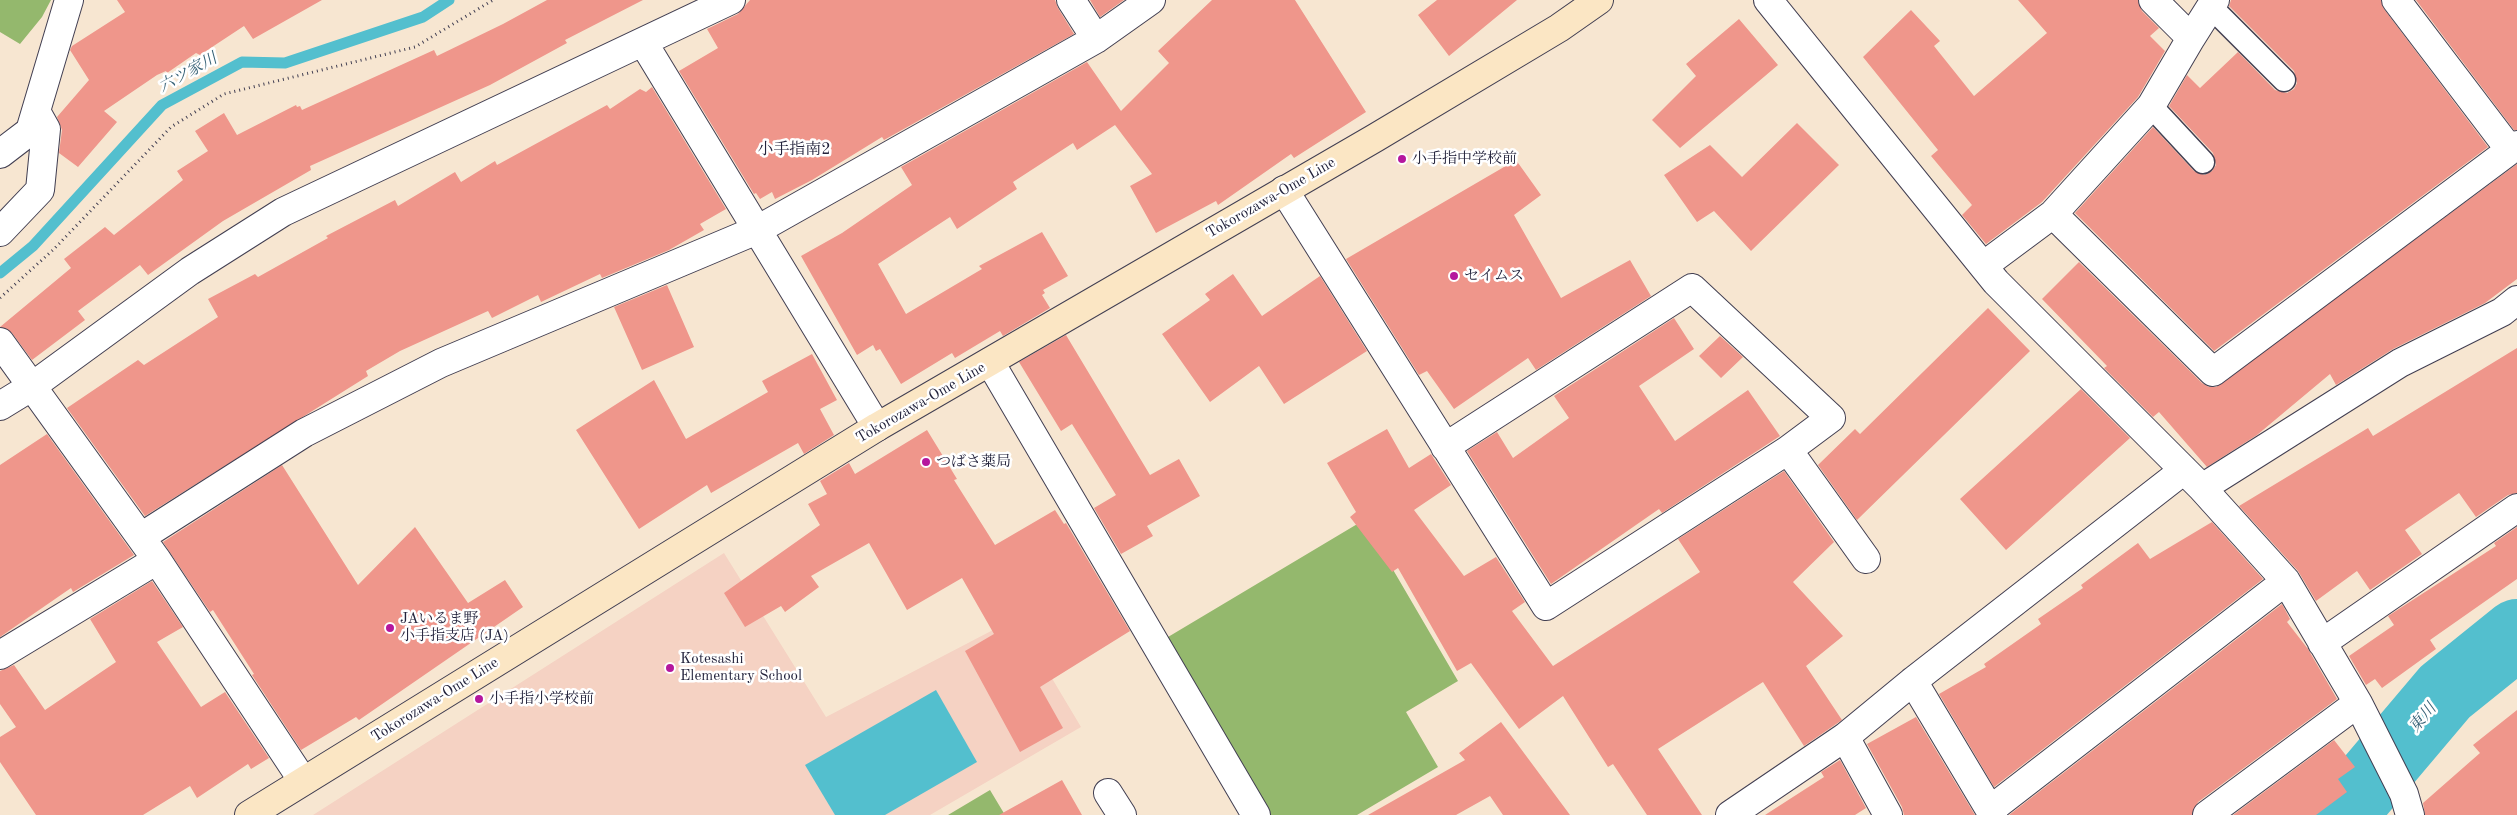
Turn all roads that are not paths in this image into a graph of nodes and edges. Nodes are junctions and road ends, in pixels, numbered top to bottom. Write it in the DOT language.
graph roads {
  1 [pos="69,0"];
  2 [pos="731,0"];
  3 [pos="1071,0"];
  4 [pos="1151,0"];
  5 [pos="1600,0"];
  6 [pos="1768,0"];
  7 [pos="2153,0"];
  8 [pos="2396,0"];
  9 [pos="2213,3"];
  10 [pos="2191,38"];
  11 [pos="1096,39"];
  12 [pos="643,42"];
  13 [pos="2284,80"];
  14 [pos="2151,106"];
  15 [pos="37,113"];
  16 [pos="2514,148"];
  17 [pos="0,154"];
  18 [pos="2203,162"];
  19 [pos="1284,190"];
  20 [pos="2053,214"];
  21 [pos="757,230"];
  22 [pos="0,232"];
  23 [pos="1983,266"];
  24 [pos="2517,300"];
  25 [pos="0,342"];
  26 [pos="990,362"];
  27 [pos="31,388"];
  28 [pos="0,406"];
  29 [pos="877,427"];
  30 [pos="1445,447"];
  31 [pos="1788,450"];
  32 [pos="2193,479"];
  33 [pos="2517,508"];
  34 [pos="141,537"];
  35 [pos="1866,559"];
  36 [pos="157,560"];
  37 [pos="2286,581"];
  38 [pos="2322,643"];
  39 [pos="0,655"];
  40 [pos="1913,681"];
  41 [pos="2358,703"];
  42 [pos="1845,737"];
  43 [pos="303,782"];
  44 [pos="2407,804"];
  45 [pos="1991,813"];
  46 [pos="249,815"];
  47 [pos="1256,815"];
  48 [pos="1730,815"];
  49 [pos="1888,815"];
  50 [pos="2206,815"];
  1 -- 15 [label="street"];
  2 -- 12 [label="street"];
  3 -- 11 [label="street"];
  4 -- 11 [label="street"];
  5 -- 19 [label="main road, Tokorozawa-Ome Line"];
  6 -- 23 [label="street"];
  7 -- 10 [label="street"];
  8 -- 16 [label="street"];
  9 -- 10 [label="street"];
  9 -- 13 [label="lane"];
  10 -- 14 [label="street"];
  11 -- 21 [label="street"];
  12 -- 21 [label="street"];
  12 -- 27 [label="street"];
  14 -- 18 [label="lane"];
  14 -- 20 [label="street"];
  15 -- 17 [label="street"];
  15 -- 22 [label="street"];
  16 -- 20 [label="street"];
  19 -- 26 [label="main road, Tokorozawa-Ome Line"];
  19 -- 30 [label="street"];
  20 -- 23 [label="street"];
  21 -- 29 [label="street"];
  21 -- 34 [label="street"];
  23 -- 32 [label="street"];
  24 -- 32 [label="street"];
  25 -- 27 [label="street"];
  26 -- 29 [label="main road, Tokorozawa-Ome Line"];
  26 -- 47 [label="street"];
  27 -- 28 [label="street"];
  27 -- 34 [label="street"];
  29 -- 43 [label="main road, Tokorozawa-Ome Line"];
  30 -- 31 [label="street"];
  30 -- 31 [label="street"];
  31 -- 35 [label="street"];
  32 -- 37 [label="street"];
  32 -- 40 [label="street"];
  33 -- 38 [label="street"];
  34 -- 36 [label="street"];
  36 -- 39 [label="street"];
  36 -- 43 [label="street"];
  37 -- 38 [label="street"];
  37 -- 45 [label="street"];
  38 -- 41 [label="street"];
  40 -- 42 [label="street"];
  40 -- 45 [label="street"];
  41 -- 44 [label="street"];
  41 -- 50 [label="street"];
  42 -- 48 [label="street"];
  42 -- 49 [label="street"];
  43 -- 46 [label="main road, Tokorozawa-Ome Line"];
}
